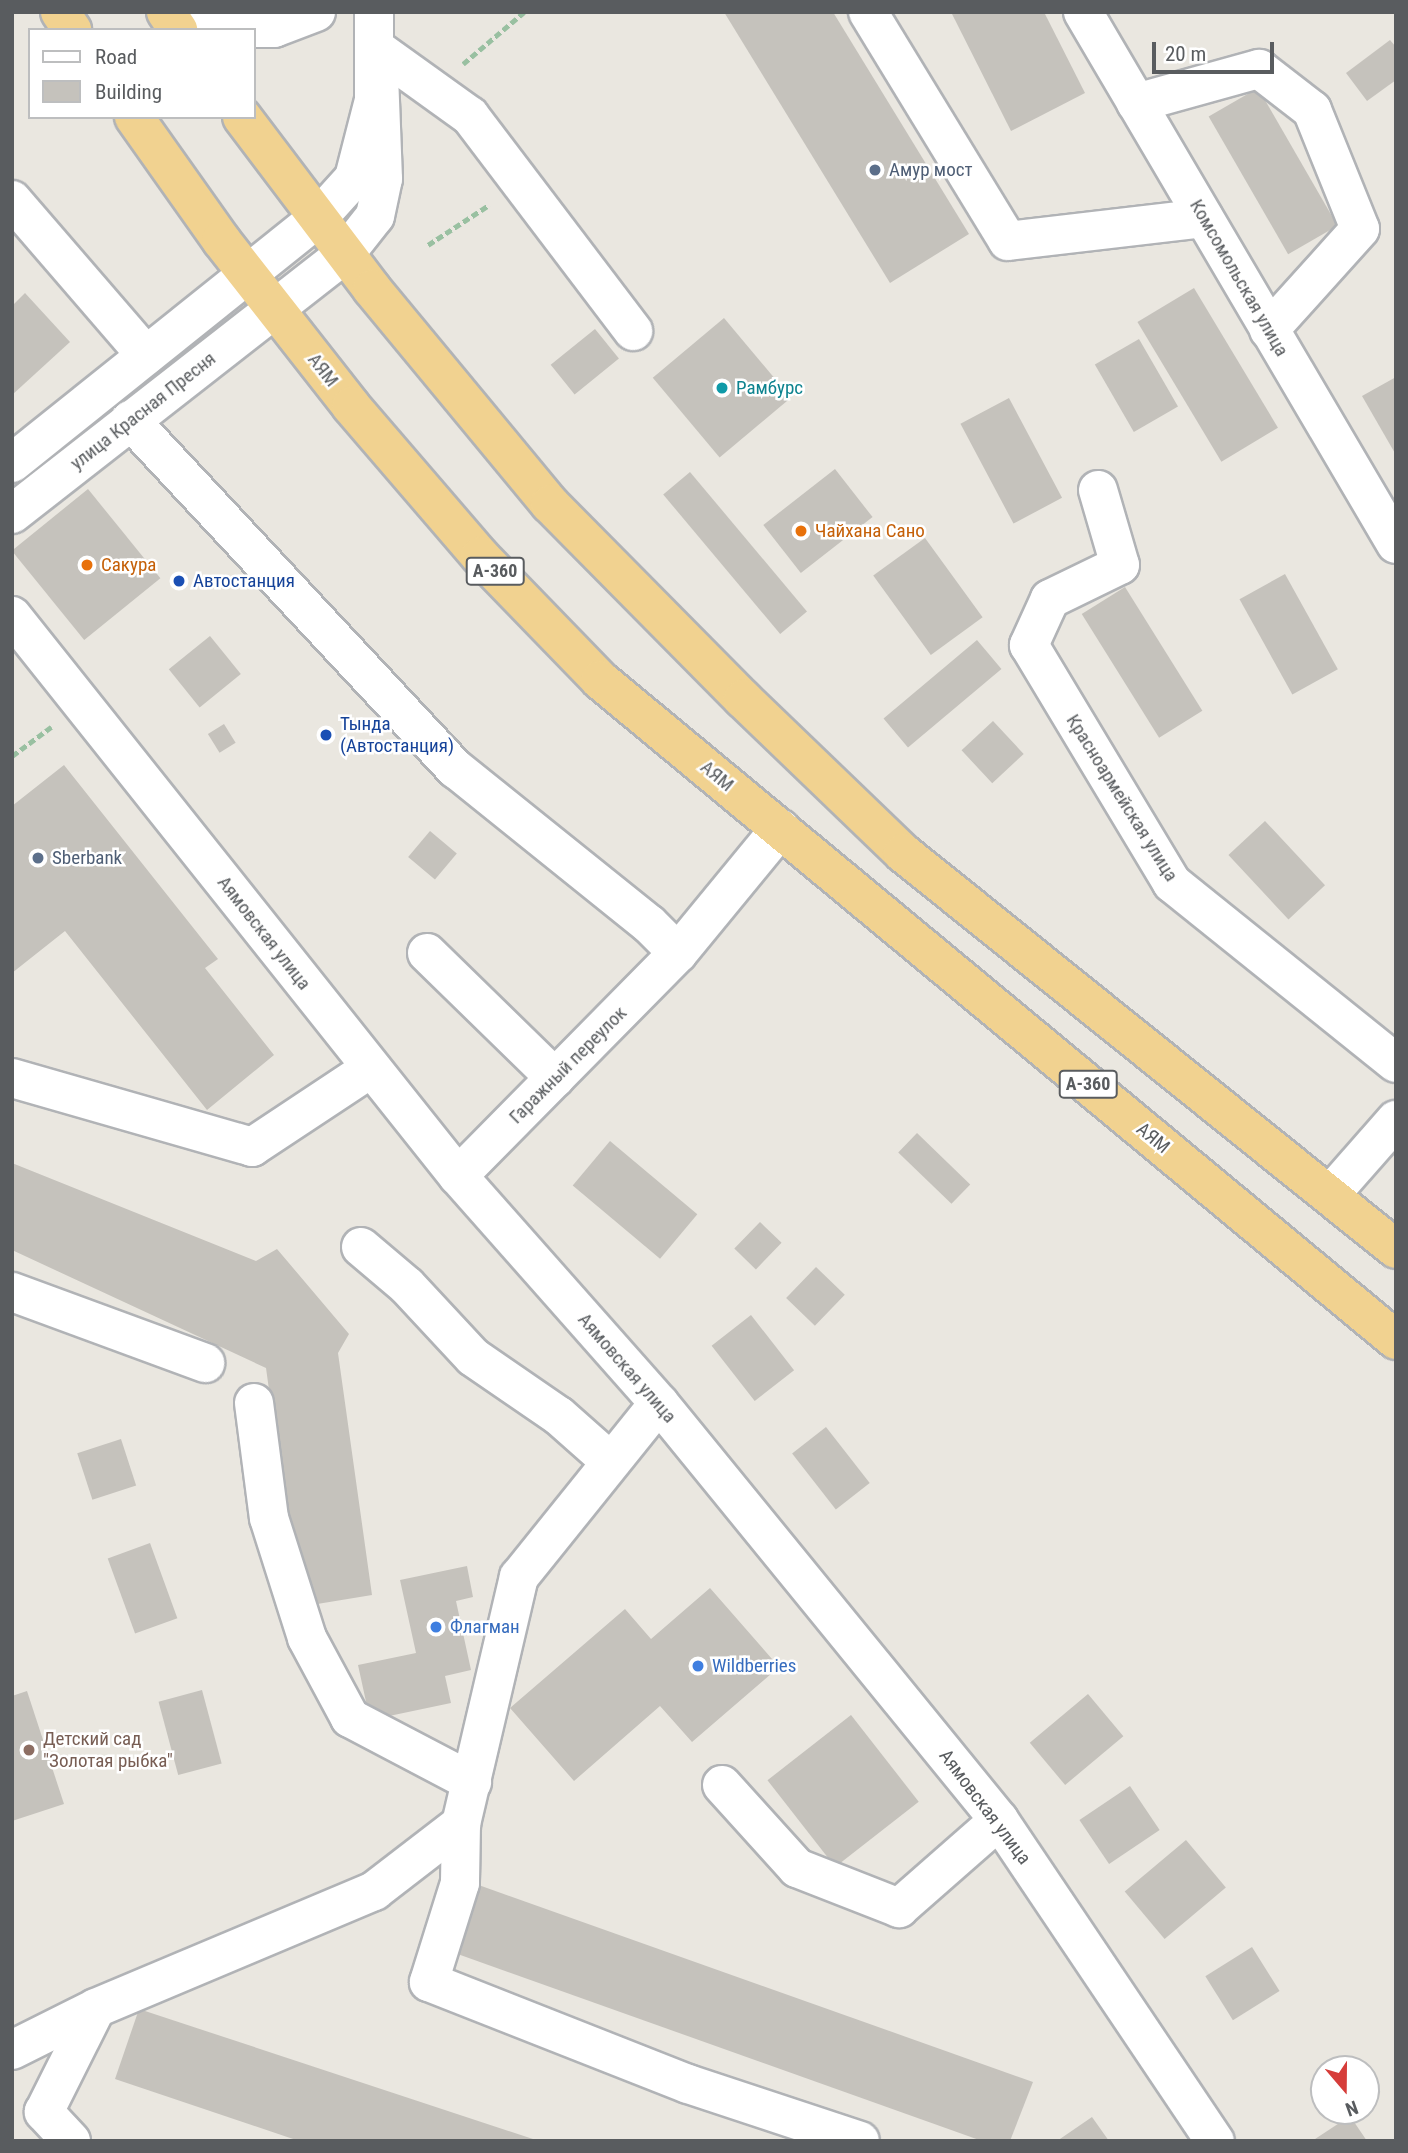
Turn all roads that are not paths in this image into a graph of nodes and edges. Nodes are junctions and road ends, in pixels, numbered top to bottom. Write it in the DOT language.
graph roads {
  1 [pos="60,12"];
  2 [pos="166,12"];
  3 [pos="202,12"];
  4 [pos="316,12"];
  5 [pos="374,12"];
  6 [pos="868,12"];
  7 [pos="1083,12"];
  8 [pos="71,28"];
  9 [pos="177,28"];
  10 [pos="377,50"];
  11 [pos="1136,103"];
  12 [pos="135,119"];
  13 [pos="243,119"];
  14 [pos="12,200"];
  15 [pos="1204,218"];
  16 [pos="317,219"];
  17 [pos="345,254"];
  18 [pos="248,276"];
  19 [pos="274,308"];
  20 [pos="1269,330"];
  21 [pos="633,331"];
  22 [pos="146,355"];
  23 [pos="130,420"];
  24 [pos="12,463"];
  25 [pos="1098,490"];
  26 [pos="12,514"];
  27 [pos="1396,544"];
  28 [pos="12,616"];
  29 [pos="780,829"];
  30 [pos="428,953"];
  31 [pos="678,953"];
  32 [pos="1396,1063"];
  33 [pos="370,1069"];
  34 [pos="12,1078"];
  35 [pos="555,1078"];
  36 [pos="1396,1120"];
  37 [pos="458,1176"];
  38 [pos="1329,1195"];
  39 [pos="361,1247"];
  40 [pos="1396,1249"];
  41 [pos="12,1292"];
  42 [pos="1396,1340"];
  43 [pos="205,1363"];
  44 [pos="254,1403"];
  45 [pos="659,1403"];
  46 [pos="611,1462"];
  47 [pos="472,1782"];
  48 [pos="722,1785"];
  49 [pos="999,1820"];
  50 [pos="461,1824"];
  51 [pos="96,2008"];
  52 [pos="12,2050"];
  53 [pos="71,2141"];
  54 [pos="860,2141"];
  55 [pos="1215,2141"];
  1 -- 8 [label="highway"];
  2 -- 9 [label="highway"];
  3 -- 4 [label="street"];
  5 -- 10 [label="street"];
  6 -- 15 [label="street"];
  7 -- 11 [label="street, Комсомольская улица"];
  10 -- 16 [label="street"];
  10 -- 17 [label="street"];
  10 -- 21 [label="street"];
  11 -- 15 [label="street, Комсомольская улица"];
  11 -- 20 [label="street"];
  12 -- 18 [label="highway, АЯМ / А-360"];
  13 -- 16 [label="highway"];
  14 -- 22 [label="street"];
  15 -- 20 [label="street, Комсомольская улица"];
  16 -- 17 [label="highway"];
  16 -- 18 [label="street"];
  17 -- 19 [label="street, улица Красная Пресня"];
  17 -- 38 [label="highway"];
  18 -- 19 [label="highway, АЯМ / А-360"];
  18 -- 22 [label="street"];
  19 -- 23 [label="street, улица Красная Пресня"];
  19 -- 29 [label="highway, АЯМ / А-360"];
  20 -- 27 [label="street, Комсомольская улица"];
  22 -- 24 [label="street"];
  23 -- 26 [label="street, улица Красная Пресня"];
  23 -- 31 [label="street"];
  25 -- 32 [label="street, Красноармейская улица"];
  28 -- 33 [label="street, Аямовская улица"];
  29 -- 31 [label="street, Гаражный переулок"];
  29 -- 42 [label="highway, АЯМ / А-360"];
  30 -- 35 [label="street"];
  31 -- 35 [label="street, Гаражный переулок"];
  33 -- 34 [label="street"];
  33 -- 37 [label="street, Аямовская улица"];
  35 -- 37 [label="street, Гаражный переулок"];
  36 -- 38 [label="street"];
  37 -- 45 [label="street, Аямовская улица"];
  38 -- 40 [label="highway"];
  39 -- 46 [label="street"];
  41 -- 43 [label="street"];
  44 -- 47 [label="street"];
  45 -- 46 [label="street"];
  45 -- 49 [label="street, Аямовская улица"];
  46 -- 47 [label="street"];
  47 -- 50 [label="street"];
  48 -- 49 [label="street"];
  49 -- 55 [label="street, Аямовская улица"];
  50 -- 51 [label="street"];
  50 -- 54 [label="street"];
  51 -- 52 [label="street"];
  51 -- 53 [label="street"];
}
